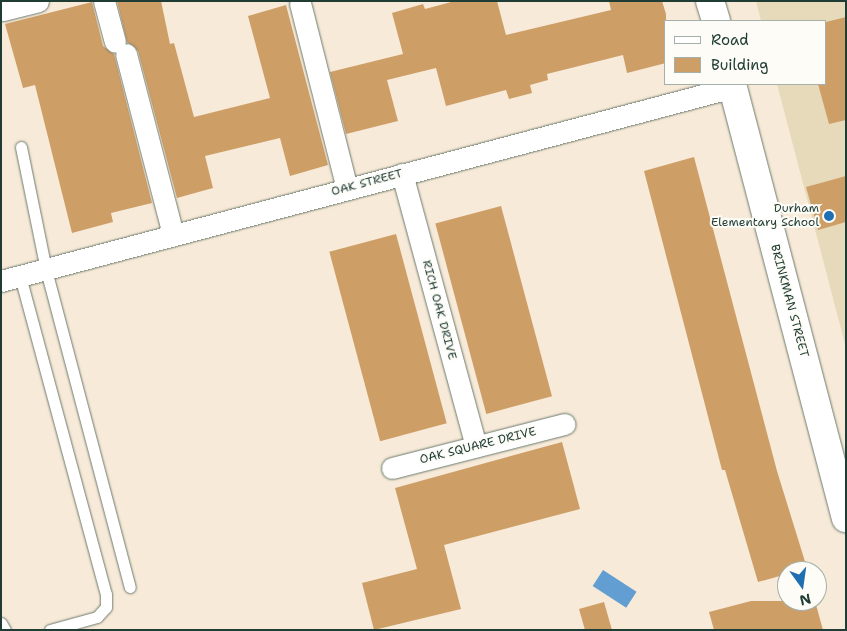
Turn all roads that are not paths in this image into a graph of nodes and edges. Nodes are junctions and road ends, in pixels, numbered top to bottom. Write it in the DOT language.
graph roads {
  1 [pos="38,1"];
  2 [pos="104,1"];
  3 [pos="710,1"];
  4 [pos="300,3"];
  5 [pos="3,10"];
  6 [pos="716,20"];
  7 [pos="733,85"];
  8 [pos="21,147"];
  9 [pos="402,174"];
  10 [pos="347,189"];
  11 [pos="173,235"];
  12 [pos="46,270"];
  13 [pos="10,278"];
  14 [pos="564,424"];
  15 [pos="476,446"];
  16 [pos="392,468"];
  17 [pos="841,482"];
  18 [pos="846,518"];
  19 [pos="130,587"];
  20 [pos="1,623"];
  21 [pos="5,630"];
  22 [pos="50,630"];
  1 -- 5 [label="street"];
  2 -- 11 [label="street"];
  3 -- 6 [label="street"];
  4 -- 10 [label="street"];
  7 -- 9 [label="street, OAK STREET"];
  7 -- 17 [label="street, BRINKMAN STREET"];
  8 -- 12 [label="lane"];
  9 -- 10 [label="street, OAK STREET"];
  9 -- 15 [label="street, RICH OAK DRIVE"];
  10 -- 11 [label="street, OAK STREET"];
  11 -- 12 [label="street, OAK STREET"];
  12 -- 13 [label="street, OAK STREET"];
  12 -- 19 [label="lane"];
  13 -- 22 [label="lane"];
  14 -- 15 [label="street, OAK SQUARE DRIVE"];
  15 -- 16 [label="street, OAK SQUARE DRIVE"];
  17 -- 18 [label="street, BRINKMAN STREET"];
  20 -- 21 [label="lane"];
}
